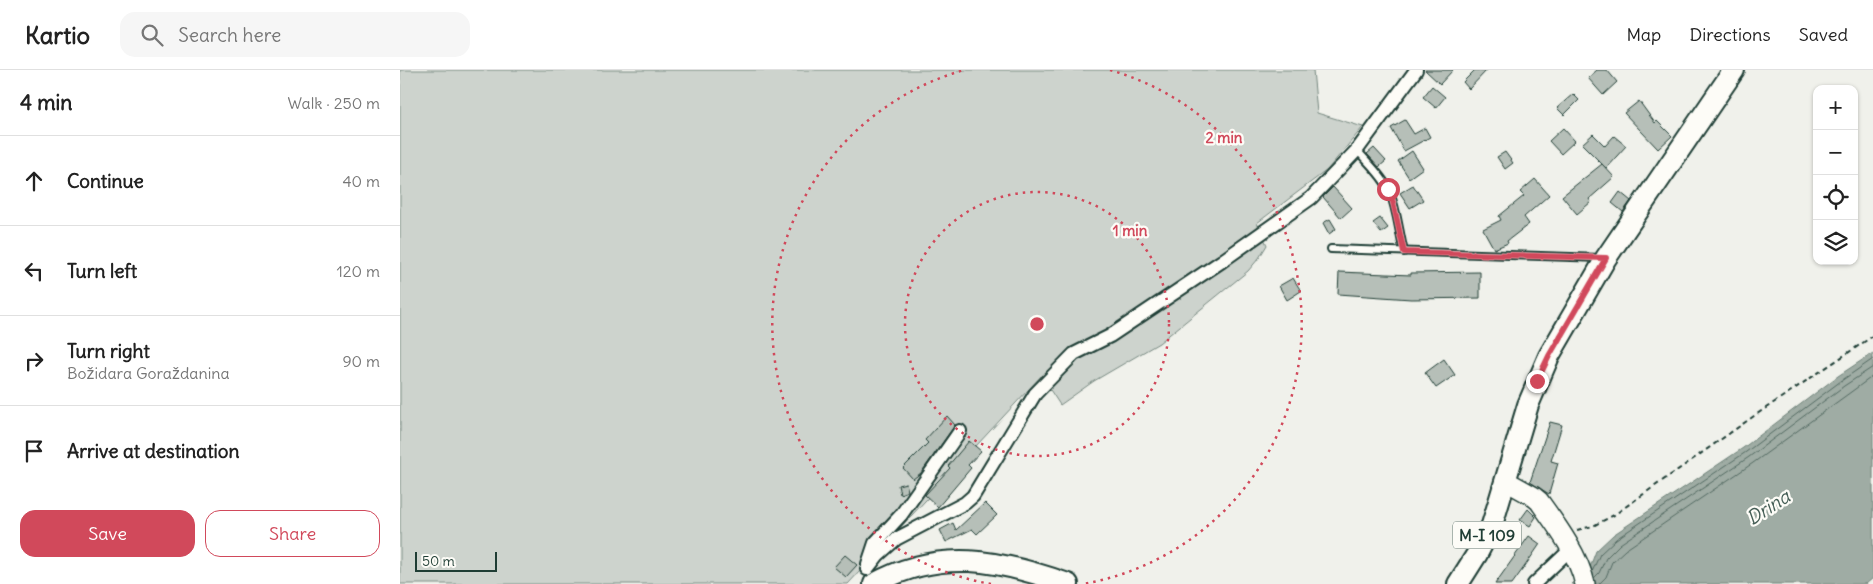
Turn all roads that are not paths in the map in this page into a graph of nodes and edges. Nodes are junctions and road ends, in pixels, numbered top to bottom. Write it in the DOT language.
graph roads {
  1 [pos="1416,70"];
  2 [pos="1729,72"];
  3 [pos="1356,150"];
  4 [pos="1330,250"];
  5 [pos="1404,252"];
  6 [pos="1606,258"];
  7 [pos="960,431"];
  8 [pos="1506,481"];
  9 [pos="1571,549"];
  10 [pos="870,576"];
  11 [pos="1583,577"];
  12 [pos="867,584"];
  13 [pos="1068,584"];
  14 [pos="1458,584"];
  15 [pos="1534,584"];
  1 -- 3 [label="street"];
  2 -- 6 [label="main road, M-I 109"];
  3 -- 5 [label="lane"];
  3 -- 10 [label="street"];
  4 -- 5 [label="lane"];
  5 -- 6 [label="lane"];
  6 -- 8 [label="main road, M-I 109"];
  7 -- 10 [label="street"];
  8 -- 9 [label="street"];
  8 -- 14 [label="main road, M-I 109"];
  9 -- 11 [label="street"];
  9 -- 15 [label="street"];
  10 -- 12 [label="street"];
  10 -- 13 [label="main road"];
}
